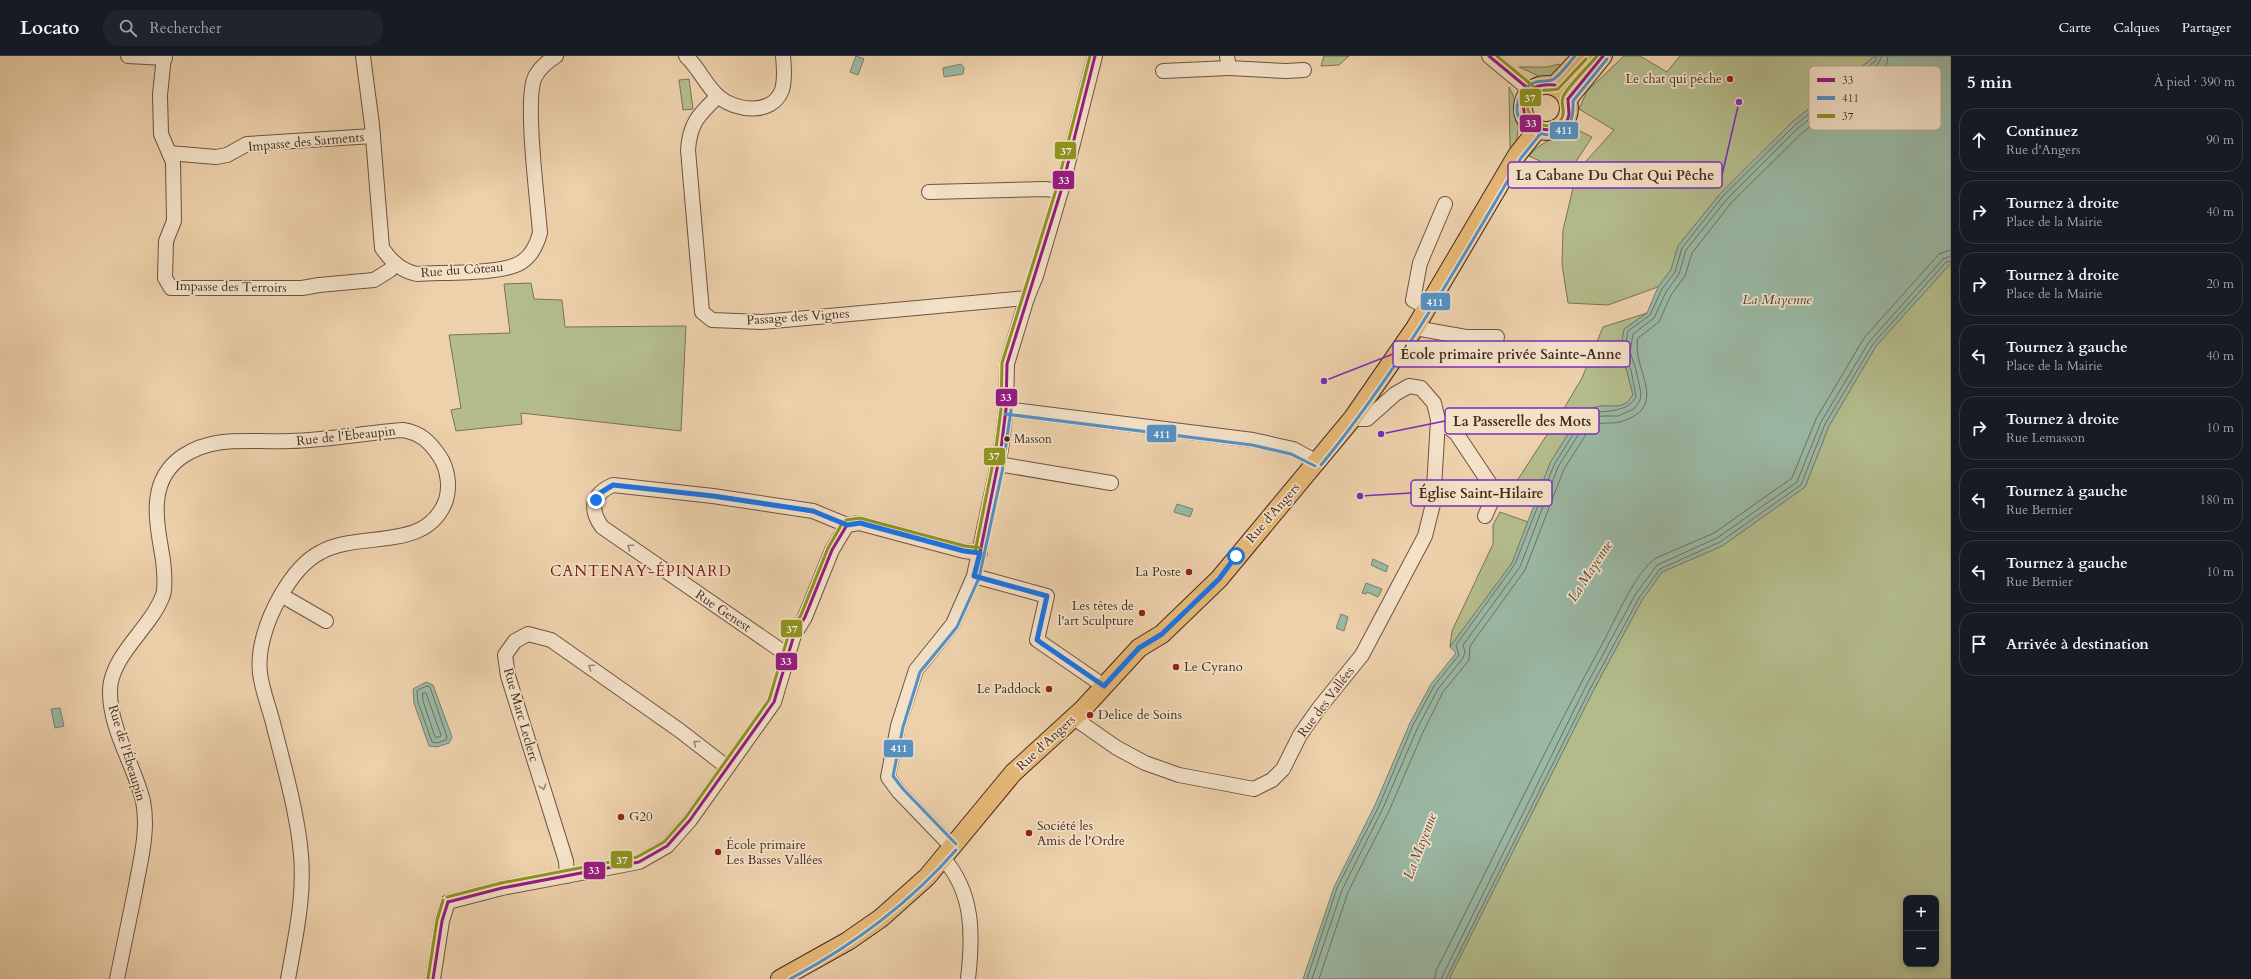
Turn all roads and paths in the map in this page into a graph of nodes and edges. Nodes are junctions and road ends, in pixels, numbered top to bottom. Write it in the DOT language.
graph roads {
  1 [pos="128,56"];
  2 [pos="363,56"];
  3 [pos="556,56"];
  4 [pos="686,56"];
  5 [pos="783,56"];
  6 [pos="1095,56"];
  7 [pos="1489,56"];
  8 [pos="1582,56"];
  9 [pos="1603,56"];
  10 [pos="165,57"];
  11 [pos="1228,62"];
  12 [pos="1163,70"];
  13 [pos="1304,70"];
  14 [pos="1555,85"];
  15 [pos="1530,90"];
  16 [pos="718,96"];
  17 [pos="1568,99"];
  18 [pos="1537,130"];
  19 [pos="373,136"];
  20 [pos="169,153"];
  21 [pos="1061,191"];
  22 [pos="929,192"];
  23 [pos="1445,204"];
  24 [pos="395,264"];
  25 [pos="1027,298"];
  26 [pos="1426,307"];
  27 [pos="1415,328"];
  28 [pos="1497,337"];
  29 [pos="1006,409"];
  30 [pos="1352,419"];
  31 [pos="1438,420"];
  32 [pos="1317,462"];
  33 [pos="998,464"];
  34 [pos="1111,483"];
  35 [pos="1485,516"];
  36 [pos="847,525"];
  37 [pos="980,553"];
  38 [pos="974,576"];
  39 [pos="281,595"];
  40 [pos="326,621"];
  41 [pos="789,656"];
  42 [pos="1104,686"];
  43 [pos="1074,718"];
  44 [pos="727,767"];
  45 [pos="947,852"];
  46 [pos="568,876"];
  47 [pos="117,979"];
  48 [pos="288,979"];
  49 [pos="433,979"];
  50 [pos="780,979"];
  51 [pos="968,979"];
  1 -- 10 [label="street"];
  2 -- 19 [label="street, Rue du Côteau"];
  3 -- 24 [label="street, Rue du Côteau"];
  4 -- 16 [label="street"];
  5 -- 16 [label="street"];
  6 -- 21 [label="street"];
  7 -- 15 [label="street"];
  8 -- 14 [label="main road"];
  9 -- 17 [label="main road"];
  10 -- 20 [label="street"];
  11 -- 12 [label="street"];
  11 -- 13 [label="street"];
  14 -- 15 [label="main road"];
  14 -- 17 [label="main road"];
  15 -- 18 [label="main road"];
  16 -- 25 [label="street, Passage des Vignes"];
  17 -- 18 [label="main road"];
  18 -- 26 [label="main road, Rue d'Angers"];
  19 -- 20 [label="street, Impasse des Sarments"];
  19 -- 24 [label="street, Rue du Côteau"];
  20 -- 24 [label="street, Impasse des Terroirs"];
  21 -- 22 [label="street"];
  21 -- 25 [label="street"];
  23 -- 26 [label="street"];
  25 -- 29 [label="street"];
  26 -- 27 [label="main road, Rue d'Angers"];
  27 -- 28 [label="street"];
  27 -- 30 [label="main road, Rue d'Angers"];
  29 -- 32 [label="street"];
  29 -- 33 [label="street"];
  30 -- 31 [label="street, Rue des Vallées"];
  30 -- 32 [label="main road, Rue d'Angers"];
  31 -- 35 [label="street"];
  31 -- 43 [label="street, Rue des Vallées"];
  32 -- 42 [label="main road, Rue d'Angers"];
  33 -- 34 [label="street"];
  33 -- 37 [label="street"];
  36 -- 37 [label="street"];
  36 -- 41 [label="street"];
  41 -- 36 [label="street, Rue Genest, one-way"];
  37 -- 38 [label="street"];
  38 -- 42 [label="street"];
  38 -- 45 [label="street"];
  39 -- 40 [label="street"];
  39 -- 47 [label="street, Rue de l'Ébeaupin"];
  39 -- 48 [label="street, Rue de l'Ébeaupin"];
  41 -- 44 [label="street"];
  42 -- 43 [label="main road, Rue d'Angers"];
  43 -- 45 [label="main road, Rue d'Angers"];
  44 -- 46 [label="street"];
  44 -- 46 [label="street, Rue Marc Leclerc, one-way"];
  45 -- 50 [label="main road, Rue d'Angers"];
  45 -- 51 [label="street"];
  46 -- 49 [label="street"];
}
